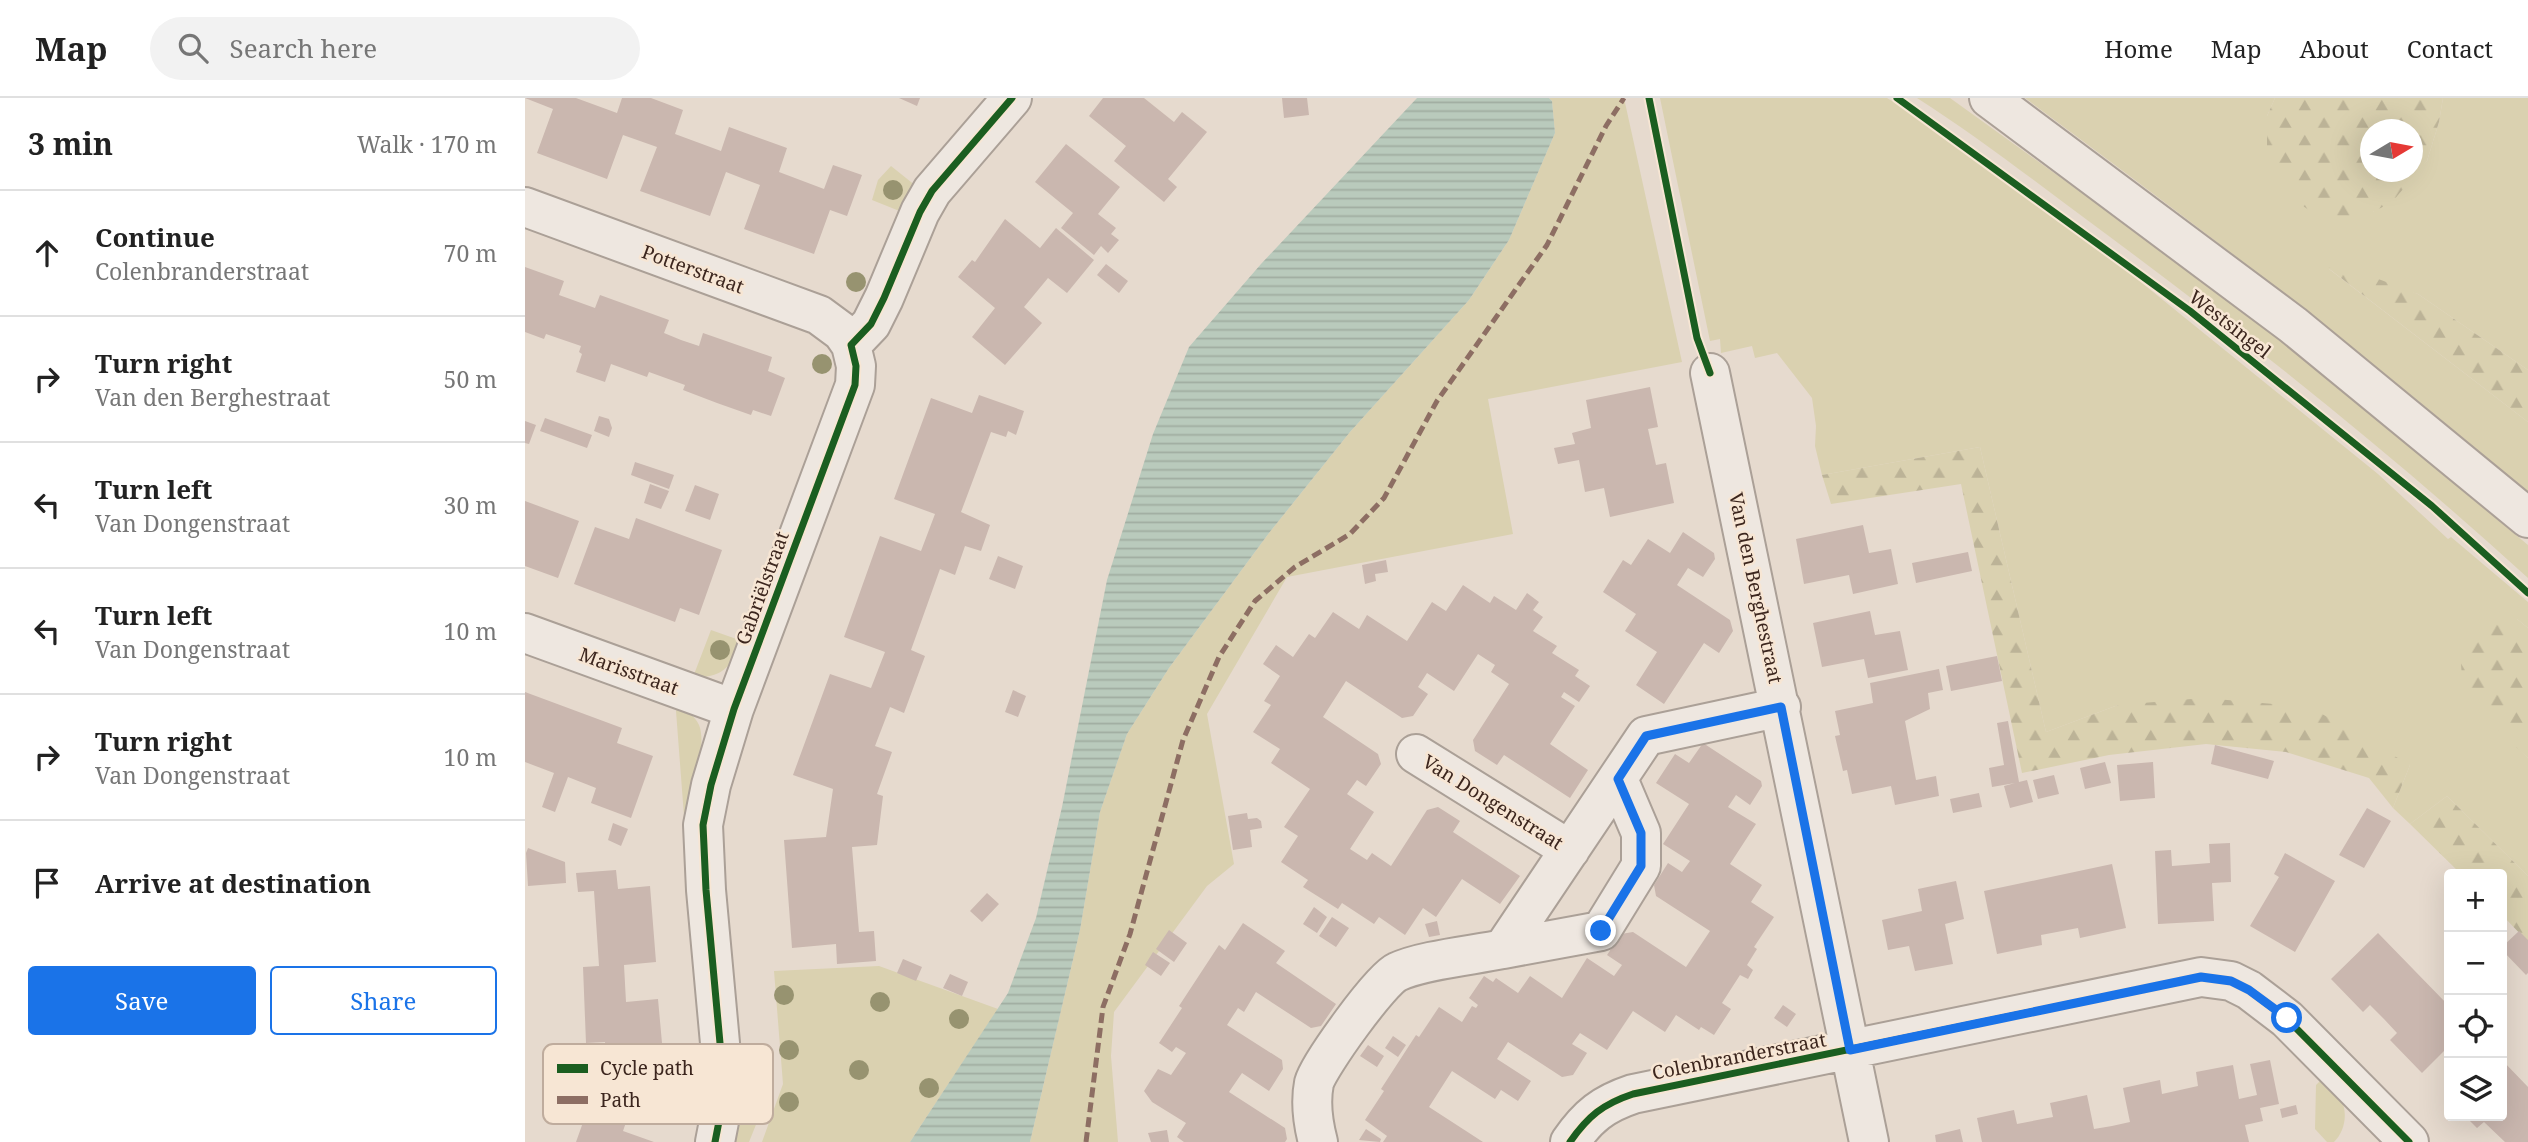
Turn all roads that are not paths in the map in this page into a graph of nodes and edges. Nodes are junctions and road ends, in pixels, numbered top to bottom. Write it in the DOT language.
graph roads {
  1 [pos="1012,98"];
  2 [pos="1989,98"];
  3 [pos="525,208"];
  4 [pos="851,345"];
  5 [pos="1710,373"];
  6 [pos="2528,518"];
  7 [pos="525,633"];
  8 [pos="1781,707"];
  9 [pos="734,709"];
  10 [pos="1416,754"];
  11 [pos="1618,779"];
  12 [pos="1570,850"];
  13 [pos="1503,949"];
  14 [pos="720,1044"];
  15 [pos="1850,1050"];
  16 [pos="718,1124"];
  17 [pos="2387,1134"];
  18 [pos="715,1142"];
  19 [pos="1318,1142"];
  20 [pos="1570,1142"];
  21 [pos="1869,1142"];
  1 -- 4 [label="street"];
  2 -- 6 [label="street, Westsingel"];
  3 -- 4 [label="street, Potterstraat"];
  4 -- 9 [label="street, Gabriëlstraat"];
  5 -- 8 [label="street, Van den Berghestraat"];
  7 -- 9 [label="street, Marisstraat"];
  8 -- 11 [label="street, Van Dongenstraat"];
  8 -- 15 [label="street, Van den Berghestraat"];
  9 -- 14 [label="street, Gabriëlstraat"];
  10 -- 12 [label="street, Van Dongenstraat"];
  11 -- 12 [label="street, Van Dongenstraat"];
  11 -- 13 [label="street"];
  12 -- 13 [label="street, Van Dongenstraat"];
  13 -- 19 [label="street"];
  15 -- 17 [label="street, Colenbranderstraat"];
  15 -- 20 [label="street, Colenbranderstraat"];
  15 -- 21 [label="street, Van den Berghestraat"];
  16 -- 18 [label="street, Gabriëlstraat"];
}
